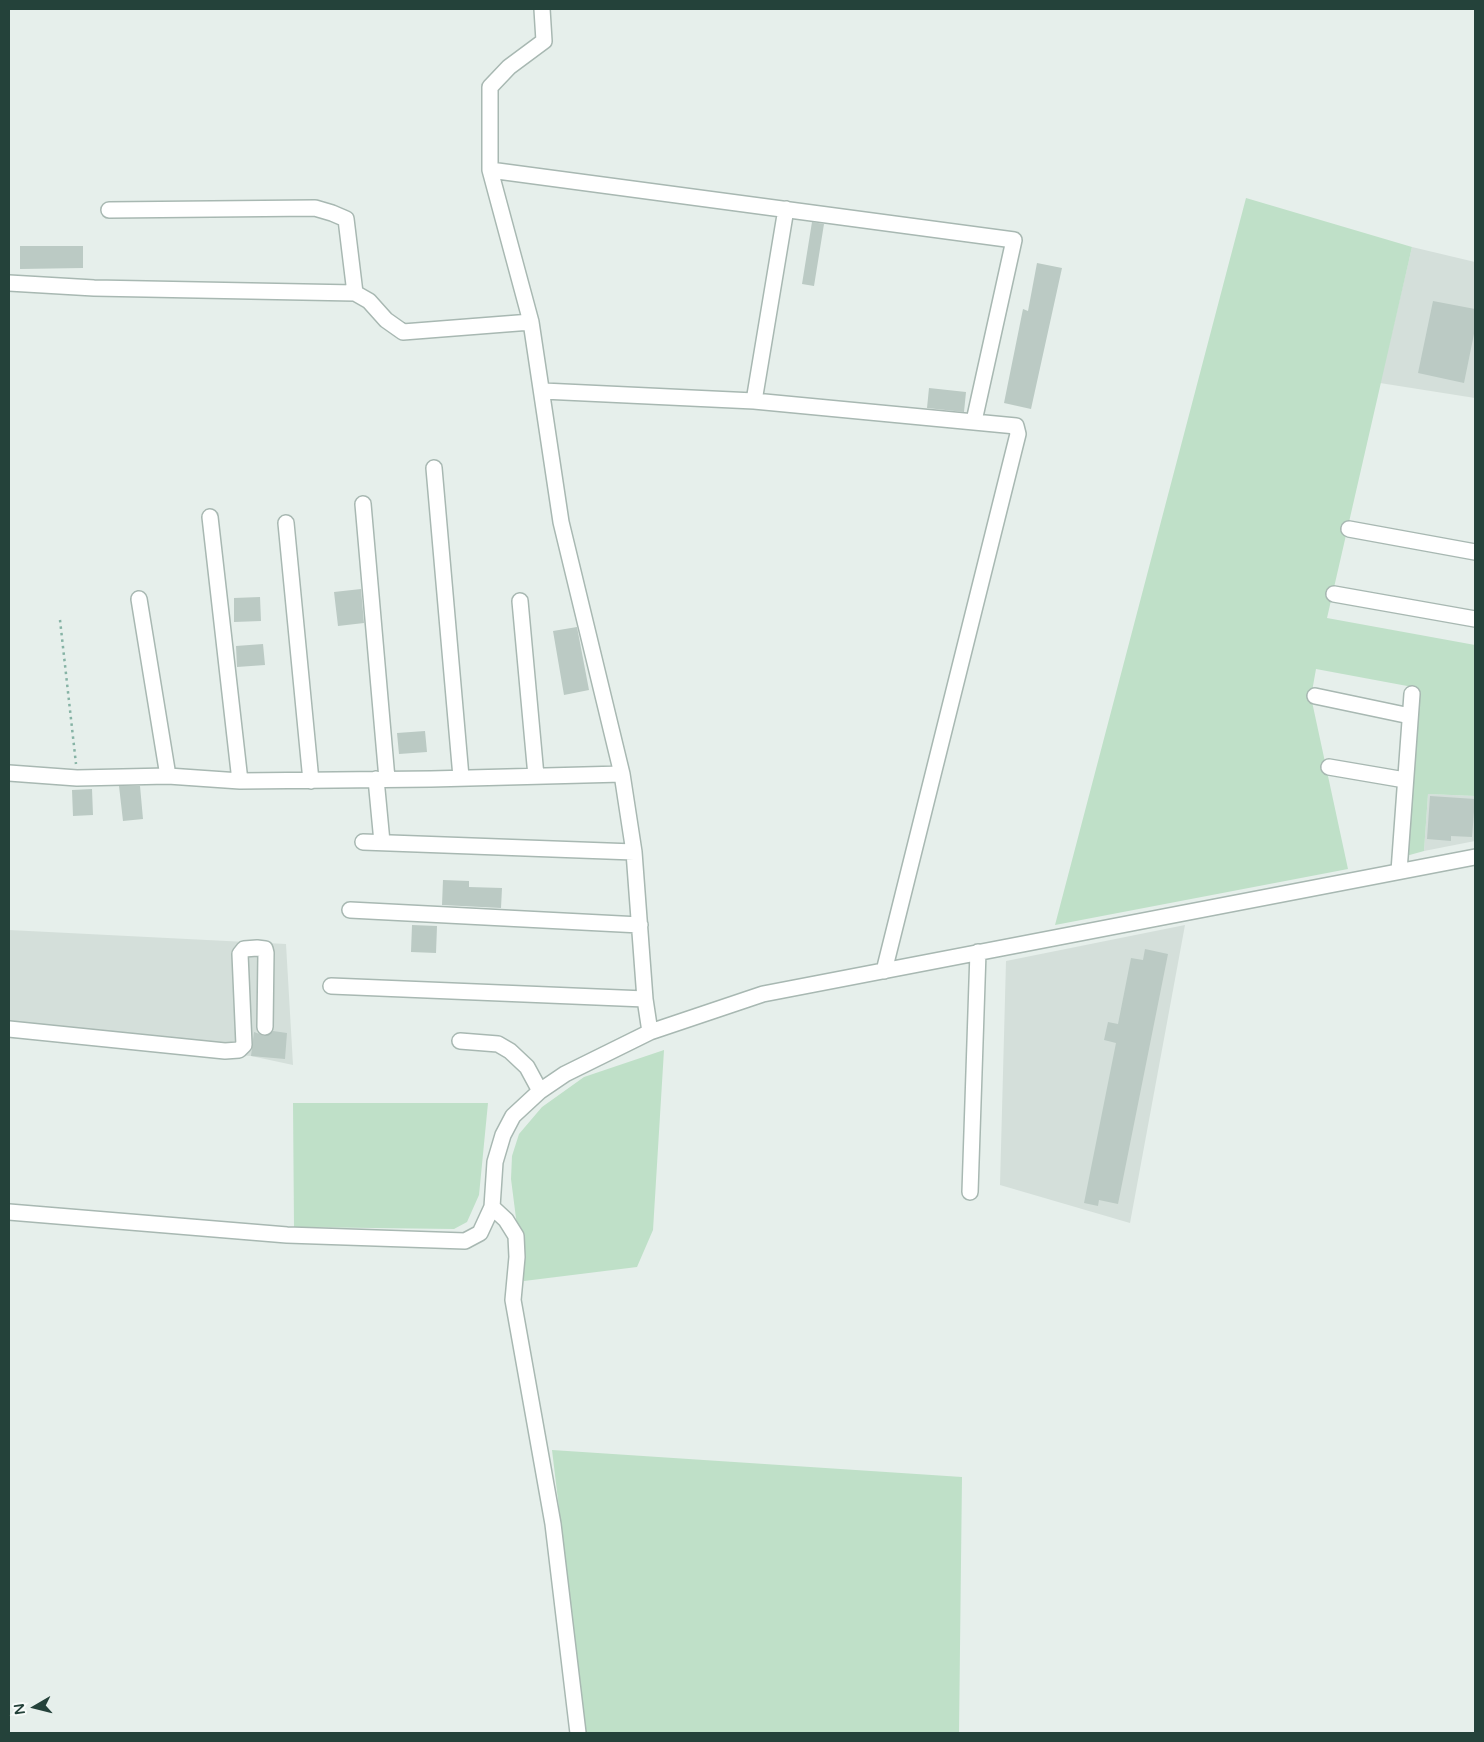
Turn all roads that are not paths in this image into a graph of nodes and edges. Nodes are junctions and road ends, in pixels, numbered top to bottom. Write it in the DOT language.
graph roads {
  1 [pos="542,9"];
  2 [pos="490,170"];
  3 [pos="109,210"];
  4 [pos="786,210"];
  5 [pos="9,283"];
  6 [pos="355,292"];
  7 [pos="531,322"];
  8 [pos="543,391"];
  9 [pos="754,401"];
  10 [pos="974,421"];
  11 [pos="434,468"];
  12 [pos="363,504"];
  13 [pos="210,517"];
  14 [pos="286,523"];
  15 [pos="1349,529"];
  16 [pos="1475,552"];
  17 [pos="1334,594"];
  18 [pos="139,599"];
  19 [pos="520,601"];
  20 [pos="1475,619"];
  21 [pos="1412,694"];
  22 [pos="1316,696"];
  23 [pos="1410,716"];
  24 [pos="1328,767"];
  25 [pos="9,773"];
  26 [pos="622,774"];
  27 [pos="168,776"];
  28 [pos="536,776"];
  29 [pos="461,777"];
  30 [pos="381,779"];
  31 [pos="1405,780"];
  32 [pos="240,781"];
  33 [pos="311,781"];
  34 [pos="363,842"];
  35 [pos="382,842"];
  36 [pos="634,852"];
  37 [pos="1475,858"];
  38 [pos="1399,871"];
  39 [pos="350,910"];
  40 [pos="640,925"];
  41 [pos="978,952"];
  42 [pos="884,971"];
  43 [pos="332,986"];
  44 [pos="645,999"];
  45 [pos="265,1027"];
  46 [pos="9,1029"];
  47 [pos="650,1032"];
  48 [pos="460,1041"];
  49 [pos="540,1091"];
  50 [pos="970,1192"];
  51 [pos="492,1207"];
  52 [pos="9,1212"];
  53 [pos="578,1733"];
  1 -- 2 [label="street"];
  2 -- 4 [label="street"];
  2 -- 7 [label="street"];
  3 -- 6 [label="street"];
  4 -- 9 [label="street"];
  4 -- 10 [label="street"];
  5 -- 6 [label="street"];
  6 -- 7 [label="street"];
  7 -- 8 [label="street"];
  8 -- 9 [label="street"];
  8 -- 26 [label="street"];
  9 -- 10 [label="street"];
  10 -- 42 [label="street"];
  11 -- 29 [label="street"];
  12 -- 30 [label="street"];
  13 -- 32 [label="street"];
  14 -- 33 [label="street"];
  15 -- 16 [label="street"];
  17 -- 20 [label="street"];
  18 -- 27 [label="street"];
  19 -- 28 [label="street"];
  21 -- 23 [label="street"];
  22 -- 23 [label="street"];
  23 -- 31 [label="street"];
  24 -- 31 [label="street"];
  25 -- 27 [label="street"];
  26 -- 28 [label="street"];
  26 -- 36 [label="street"];
  27 -- 32 [label="street"];
  28 -- 29 [label="street"];
  29 -- 30 [label="street"];
  30 -- 33 [label="street"];
  30 -- 35 [label="street"];
  31 -- 38 [label="street"];
  32 -- 33 [label="street"];
  34 -- 35 [label="street"];
  35 -- 36 [label="street"];
  36 -- 40 [label="street"];
  37 -- 38 [label="street"];
  38 -- 41 [label="street"];
  39 -- 40 [label="street"];
  40 -- 44 [label="street"];
  41 -- 42 [label="street"];
  41 -- 50 [label="street"];
  42 -- 47 [label="street"];
  43 -- 44 [label="street"];
  44 -- 47 [label="street"];
  45 -- 46 [label="street"];
  47 -- 49 [label="street"];
  48 -- 49 [label="street"];
  49 -- 51 [label="street"];
  51 -- 52 [label="street"];
  51 -- 53 [label="street"];
}
